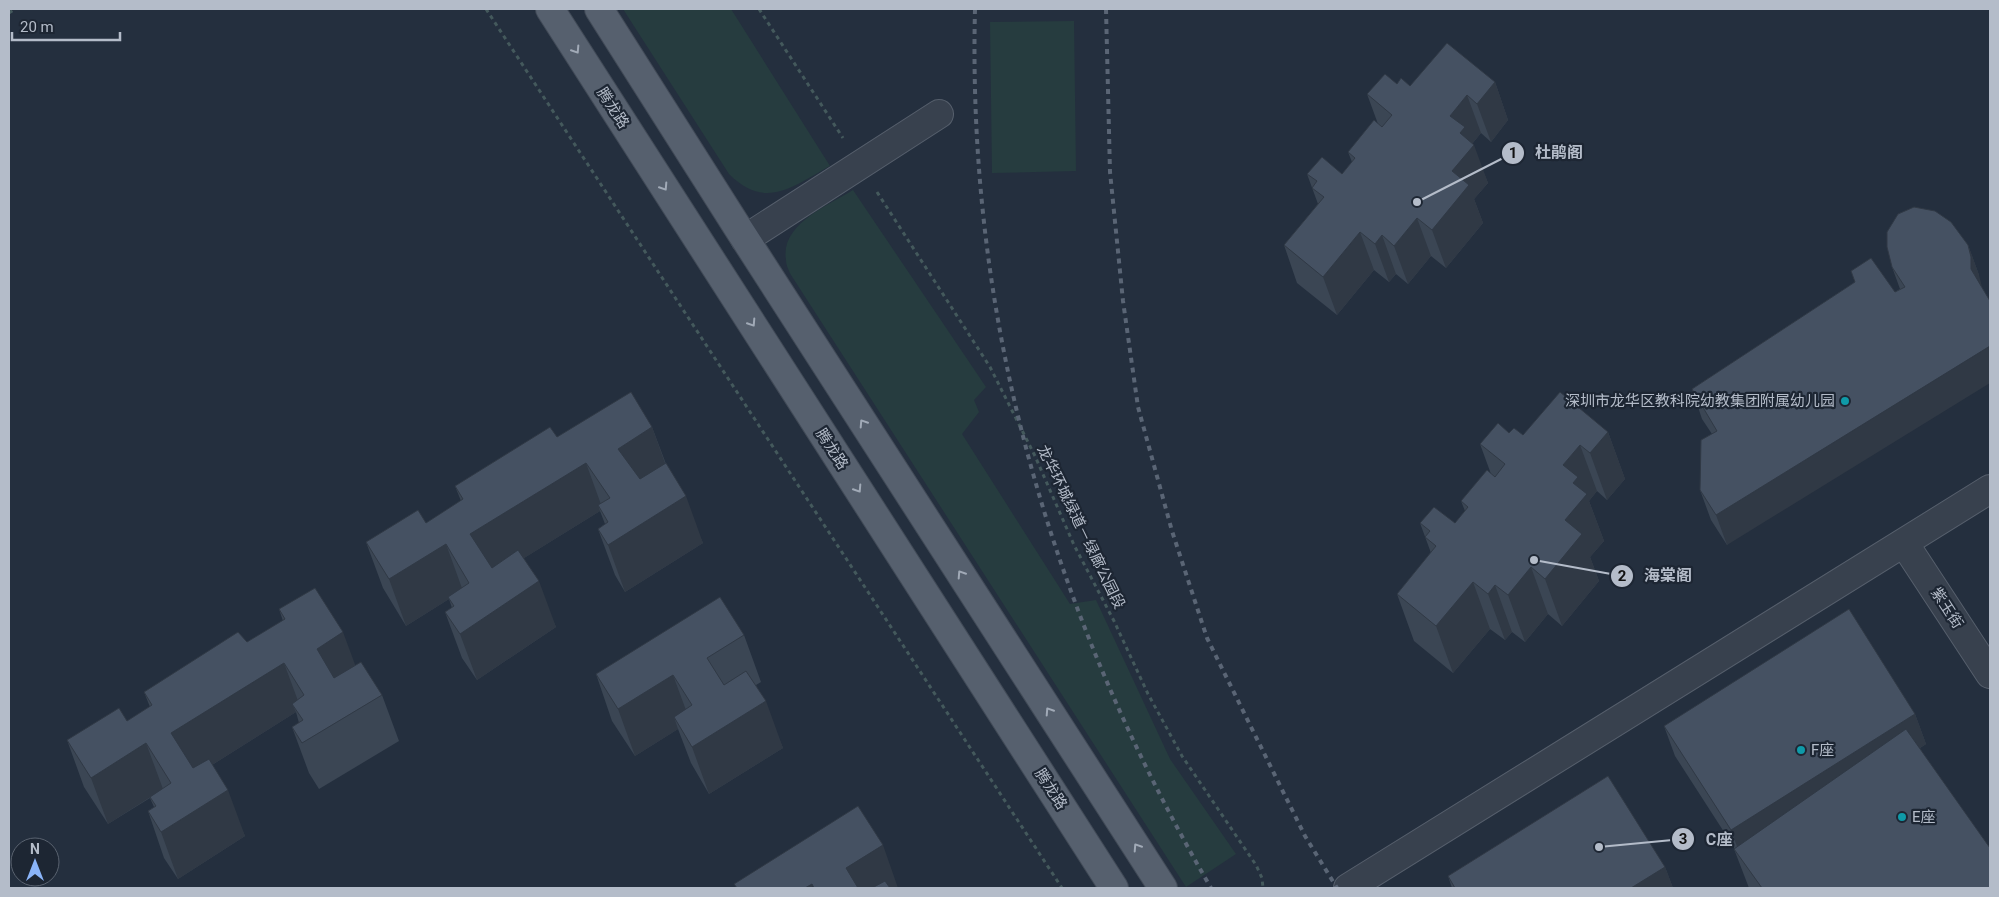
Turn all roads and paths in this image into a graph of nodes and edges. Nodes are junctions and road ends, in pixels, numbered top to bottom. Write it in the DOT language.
graph roads {
  1 [pos="15,9"];
  2 [pos="486,9"];
  3 [pos="550,9"];
  4 [pos="599,9"];
  5 [pos="759,9"];
  6 [pos="9,13"];
  7 [pos="939,114"];
  8 [pos="845,142"];
  9 [pos="874,187"];
  10 [pos="745,238"];
  11 [pos="1990,489"];
  12 [pos="1904,542"];
  13 [pos="1990,674"];
  14 [pos="1062,888"];
  15 [pos="1114,888"];
  16 [pos="1163,888"];
  17 [pos="1263,888"];
  18 [pos="1348,888"];
  1 -- 6 [label="path"];
  2 -- 14 [label="path"];
  3 -- 15 [label="main road, 腾龙路, one-way"];
  4 -- 10 [label="main road"];
  5 -- 8 [label="path"];
  7 -- 10 [label="street"];
  9 -- 17 [label="path, 龙华环城绿道－绿廊公园段"];
  16 -- 10 [label="main road, one-way"];
  11 -- 12 [label="street"];
  12 -- 13 [label="street, 紫玉街"];
  12 -- 18 [label="street"];
}
